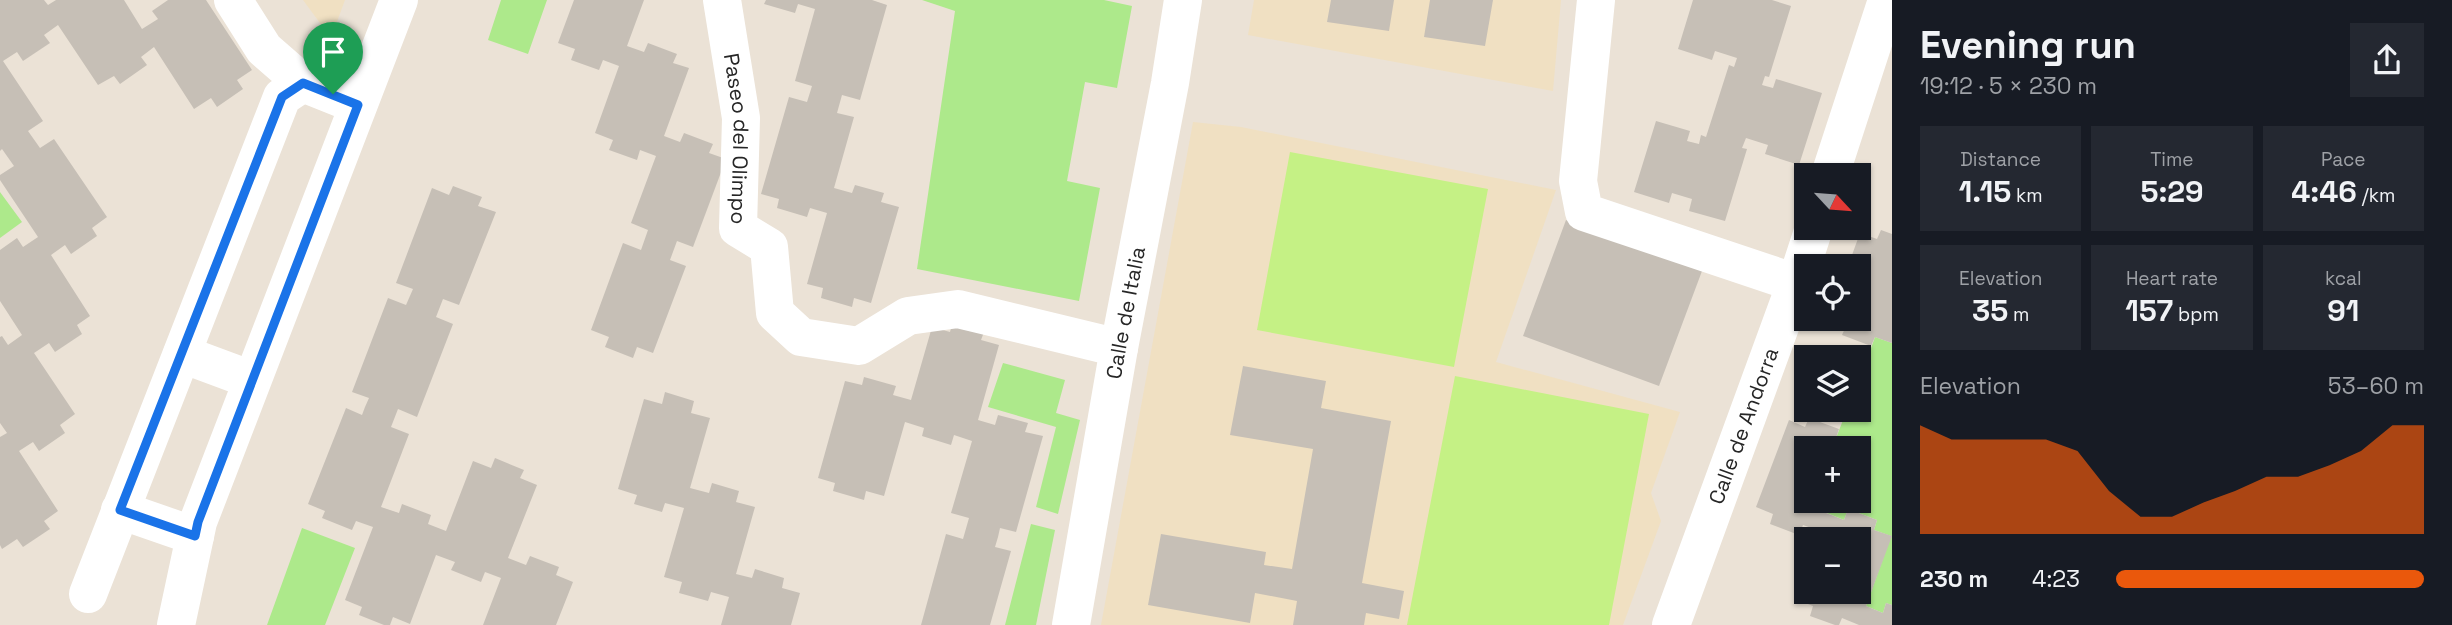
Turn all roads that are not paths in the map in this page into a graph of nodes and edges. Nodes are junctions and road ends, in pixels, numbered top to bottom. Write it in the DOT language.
graph roads {
  1 [pos="233,0"];
  2 [pos="399,0"];
  3 [pos="722,0"];
  4 [pos="1183,0"];
  5 [pos="1596,0"];
  6 [pos="1887,0"];
  7 [pos="303,83"];
  8 [pos="358,105"];
  9 [pos="1834,163"];
  10 [pos="1794,282"];
  11 [pos="1794,288"];
  12 [pos="1119,348"];
  13 [pos="181,354"];
  14 [pos="252,380"];
  15 [pos="120,510"];
  16 [pos="195,536"];
  17 [pos="88,594"];
  18 [pos="176,625"];
  19 [pos="1070,625"];
  20 [pos="1671,625"];
  1 -- 7 [label="street"];
  2 -- 8 [label="street"];
  3 -- 12 [label="street, Paseo del Olimpo"];
  4 -- 12 [label="street, Calle de Italia"];
  5 -- 10 [label="street"];
  6 -- 9 [label="street"];
  7 -- 8 [label="street"];
  7 -- 13 [label="street"];
  8 -- 14 [label="street"];
  11 -- 20 [label="street, Calle de Andorra"];
  12 -- 19 [label="street, Calle de Italia"];
  13 -- 14 [label="street"];
  13 -- 15 [label="street"];
  14 -- 16 [label="street"];
  15 -- 16 [label="street"];
  15 -- 17 [label="street"];
  16 -- 18 [label="street"];
}
